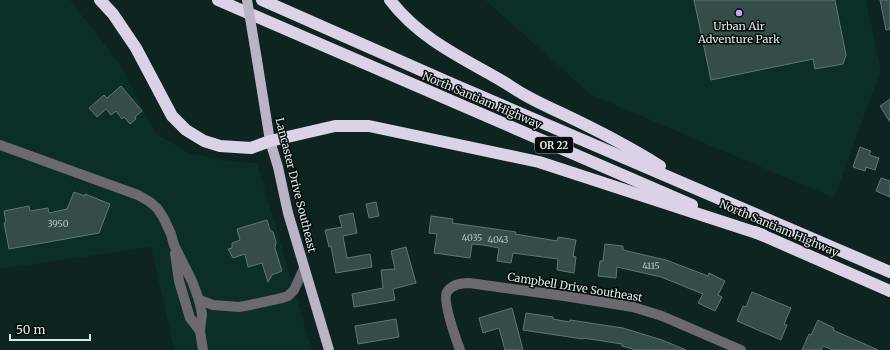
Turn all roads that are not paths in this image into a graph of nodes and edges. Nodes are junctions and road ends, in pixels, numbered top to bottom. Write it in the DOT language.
graph roads {
  1 [pos="100,0"];
  2 [pos="218,0"];
  3 [pos="247,0"];
  4 [pos="262,0"];
  5 [pos="390,0"];
  6 [pos="270,141"];
  7 [pos="0,145"];
  8 [pos="687,185"];
  9 [pos="763,235"];
  10 [pos="174,245"];
  11 [pos="304,268"];
  12 [pos="890,272"];
  13 [pos="890,290"];
  14 [pos="199,300"];
  15 [pos="200,331"];
  16 [pos="203,350"];
  17 [pos="330,350"];
  18 [pos="460,350"];
  19 [pos="741,350"];
  1 -- 6 [label="highway"];
  2 -- 9 [label="highway, North Santiam Highway / OR 22"];
  3 -- 6 [label="main road, Lancaster Drive Southeast, bridge"];
  4 -- 8 [label="highway, North Santiam Highway / OR 22"];
  5 -- 8 [label="highway"];
  6 -- 9 [label="highway"];
  6 -- 11 [label="main road, Lancaster Drive Southeast"];
  7 -- 10 [label="street"];
  8 -- 12 [label="highway, North Santiam Highway / OR 22"];
  9 -- 13 [label="highway, North Santiam Highway / OR 22"];
  10 -- 14 [label="street"];
  10 -- 15 [label="street"];
  11 -- 14 [label="street"];
  11 -- 17 [label="main road, Lancaster Drive Southeast"];
  14 -- 15 [label="street"];
  15 -- 16 [label="street"];
  18 -- 19 [label="street, Campbell Drive Southeast"];
}
